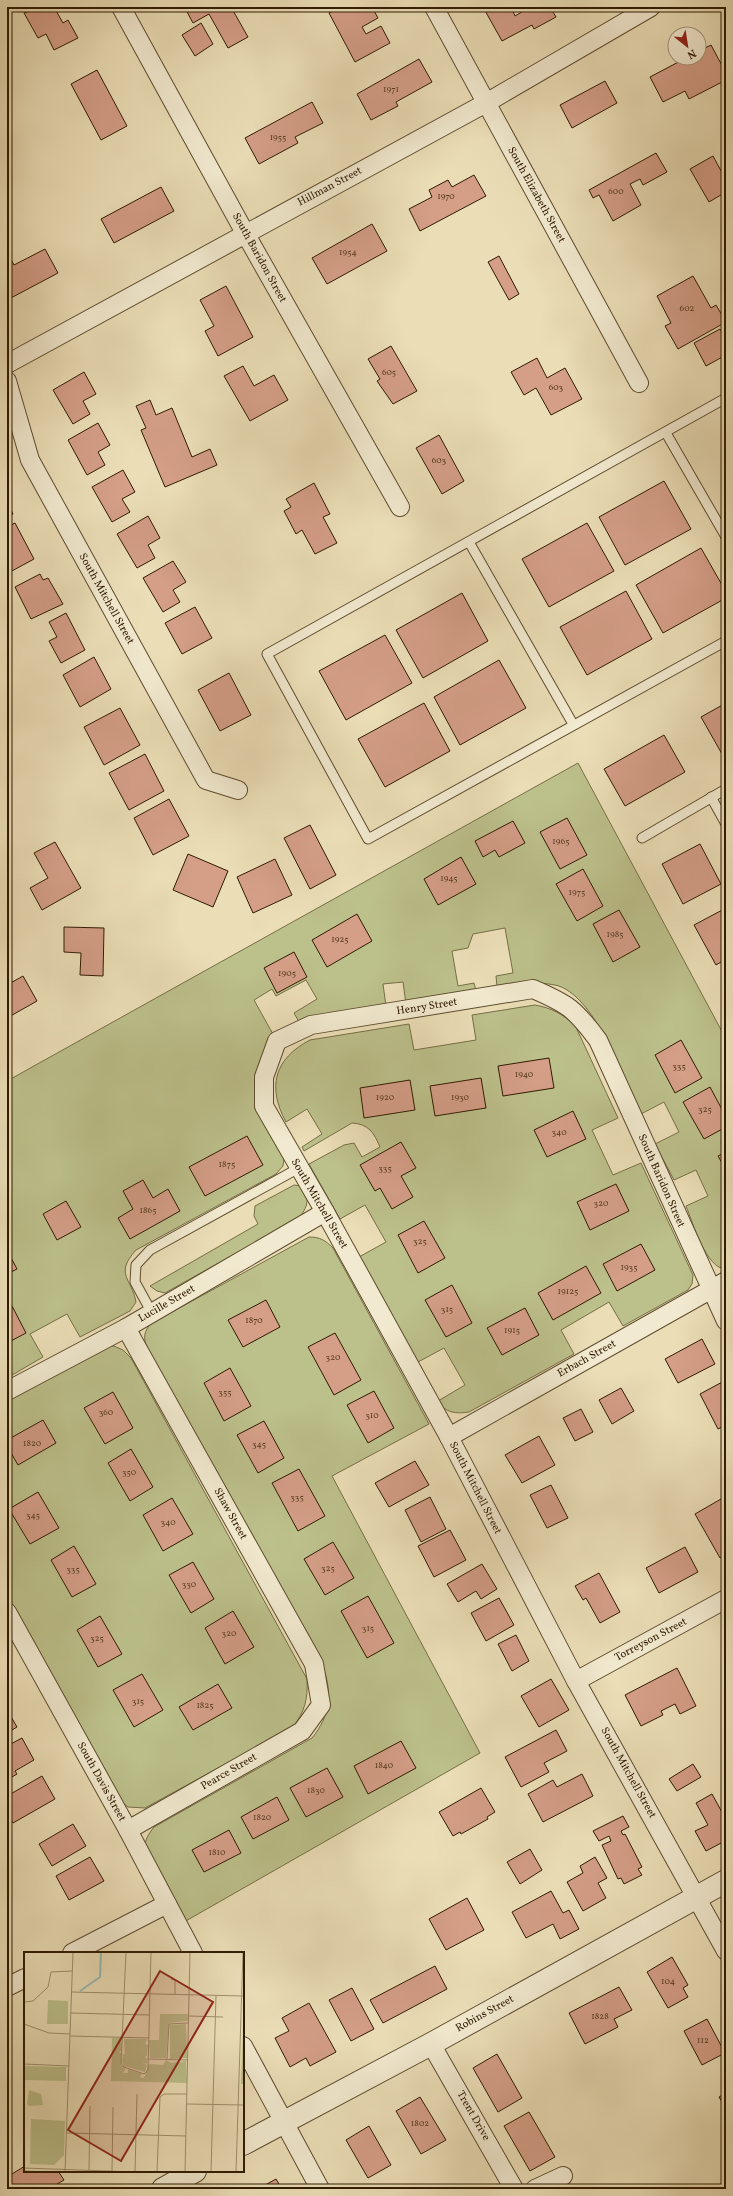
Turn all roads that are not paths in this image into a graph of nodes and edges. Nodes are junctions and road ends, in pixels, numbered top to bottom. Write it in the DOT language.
graph roads {
  1 [pos="121,7"];
  2 [pos="434,7"];
  3 [pos="651,7"];
  4 [pos="486,103"];
  5 [pos="245,233"];
  6 [pos="7,364"];
  7 [pos="7,381"];
  8 [pos="639,383"];
  9 [pos="726,398"];
  10 [pos="666,433"];
  11 [pos="400,507"];
  12 [pos="726,537"];
  13 [pos="469,542"];
  14 [pos="726,641"];
  15 [pos="573,724"];
  16 [pos="726,789"];
  17 [pos="238,790"];
  18 [pos="711,798"];
  19 [pos="726,824"];
  20 [pos="642,838"];
  21 [pos="598,1040"];
  22 [pos="264,1077"];
  23 [pos="299,1168"];
  24 [pos="325,1212"];
  25 [pos="726,1281"];
  26 [pos="710,1290"];
  27 [pos="152,1313"];
  28 [pos="726,1320"];
  29 [pos="126,1328"];
  30 [pos="7,1391"];
  31 [pos="449,1437"];
  32 [pos="726,1599"];
  33 [pos="7,1612"];
  34 [pos="576,1681"];
  35 [pos="321,1705"];
  36 [pos="128,1830"];
  37 [pos="726,1881"];
  38 [pos="698,1897"];
  39 [pos="167,1904"];
  40 [pos="726,1951"];
  41 [pos="74,1952"];
  42 [pos="192,1952"];
  43 [pos="24,1978"];
  44 [pos="7,1987"];
  45 [pos="431,2044"];
  46 [pos="244,2048"];
  47 [pos="283,2121"];
  48 [pos="244,2143"];
  49 [pos="193,2172"];
  50 [pos="563,2176"];
  51 [pos="163,2189"];
  52 [pos="320,2189"];
  53 [pos="514,2189"];
  54 [pos="535,2189"];
  1 -- 5 [label="street, South Baridon Street"];
  2 -- 4 [label="street, South Elizabeth Street"];
  3 -- 4 [label="street, Hillman Street"];
  4 -- 5 [label="street, Hillman Street"];
  4 -- 8 [label="street, South Elizabeth Street"];
  5 -- 6 [label="street, Hillman Street"];
  5 -- 11 [label="street, South Baridon Street"];
  7 -- 17 [label="street, South Mitchell Street"];
  9 -- 10 [label="lane"];
  10 -- 12 [label="lane"];
  10 -- 13 [label="lane"];
  13 -- 15 [label="lane"];
  13 -- 15 [label="lane"];
  14 -- 15 [label="lane"];
  16 -- 18 [label="lane"];
  18 -- 19 [label="lane"];
  18 -- 20 [label="lane"];
  21 -- 22 [label="street, Henry Street"];
  21 -- 26 [label="street, South Baridon Street"];
  22 -- 23 [label="street, South Mitchell Street"];
  23 -- 24 [label="street, South Mitchell Street"];
  23 -- 27 [label="lane"];
  24 -- 27 [label="street, Lucille Street"];
  24 -- 31 [label="street, South Mitchell Street"];
  25 -- 26 [label="street, Erbach Street"];
  26 -- 28 [label="street, South Baridon Street"];
  26 -- 31 [label="street, Erbach Street"];
  27 -- 29 [label="street, Lucille Street"];
  29 -- 30 [label="street, Lucille Street"];
  29 -- 35 [label="street, Shaw Street"];
  31 -- 34 [label="street, South Mitchell Street"];
  32 -- 34 [label="street, Torreyson Street"];
  33 -- 36 [label="street, South Davis Street"];
  34 -- 38 [label="street, South Mitchell Street"];
  35 -- 36 [label="street, Pearce Street"];
  36 -- 39 [label="street, South Davis Street"];
  37 -- 38 [label="street, Robins Street"];
  38 -- 40 [label="street, South Mitchell Street"];
  38 -- 45 [label="street, Robins Street"];
  39 -- 41 [label="street"];
  39 -- 42 [label="street, South Davis Street"];
  43 -- 44 [label="street"];
  45 -- 47 [label="street, Robins Street"];
  45 -- 53 [label="street, Trent Drive"];
  46 -- 47 [label="street"];
  47 -- 48 [label="street, Robins Street"];
  47 -- 52 [label="street"];
  49 -- 51 [label="street"];
  50 -- 54 [label="street"];
}
